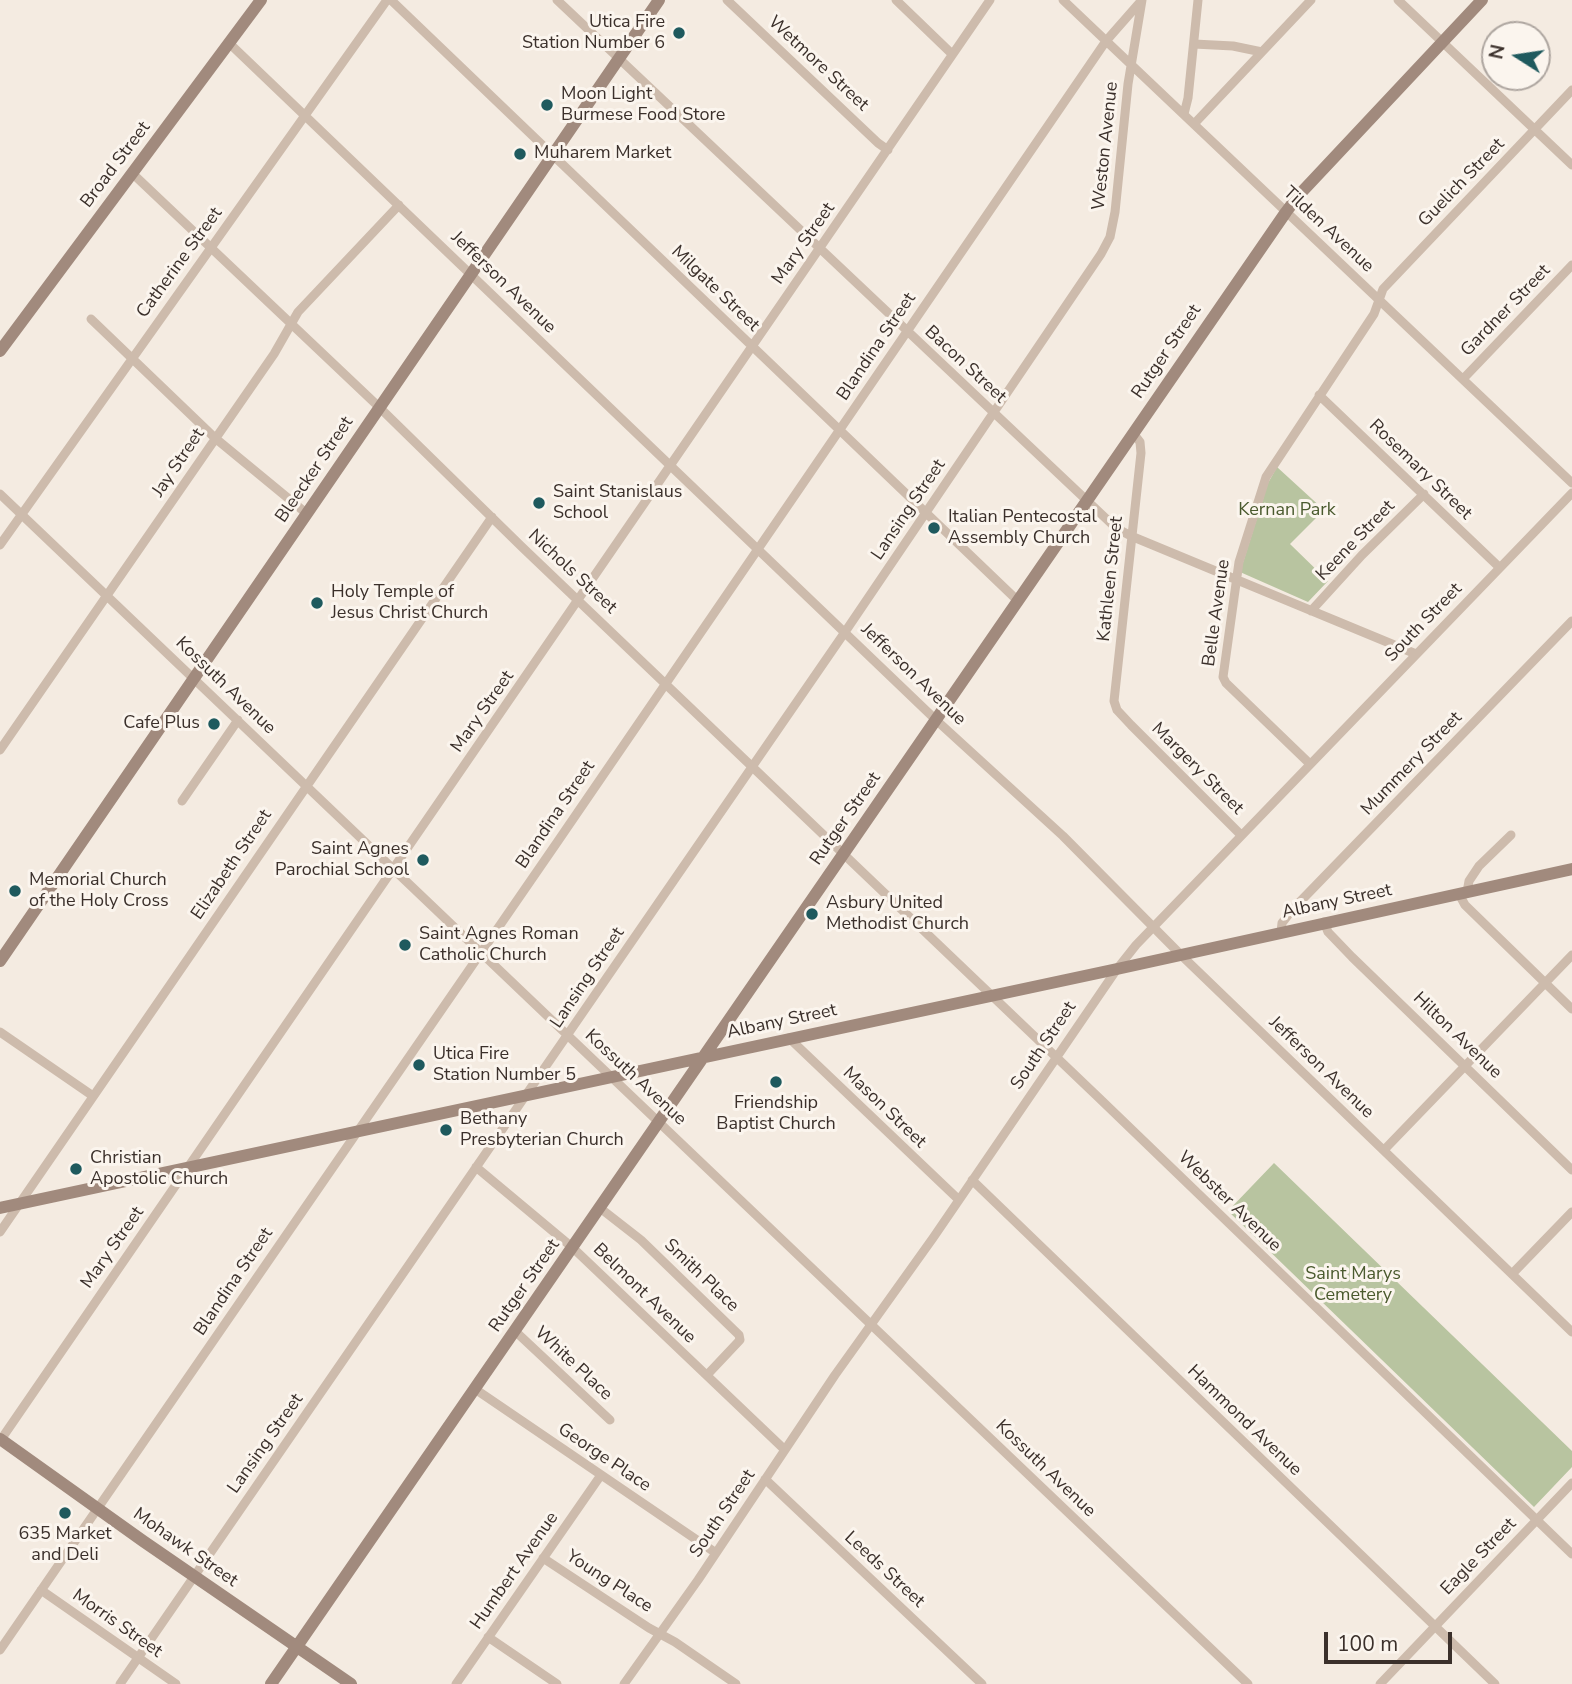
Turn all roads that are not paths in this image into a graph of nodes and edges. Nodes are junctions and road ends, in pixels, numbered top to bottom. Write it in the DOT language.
graph roads {
  1 [pos="261,0"];
  2 [pos="389,0"];
  3 [pos="557,0"];
  4 [pos="659,0"];
  5 [pos="727,0"];
  6 [pos="896,0"];
  7 [pos="990,0"];
  8 [pos="1063,0"];
  9 [pos="1142,0"];
  10 [pos="1198,0"];
  11 [pos="1311,0"];
  12 [pos="1398,0"];
  13 [pos="1482,0"];
  14 [pos="1106,41"];
  15 [pos="229,43"];
  16 [pos="1443,43"];
  17 [pos="1194,44"];
  18 [pos="1262,52"];
  19 [pos="952,54"];
  20 [pos="620,57"];
  21 [pos="1132,65"];
  22 [pos="1572,90"];
  23 [pos="1184,114"];
  24 [pos="305,116"];
  25 [pos="1194,124"];
  26 [pos="1534,130"];
  27 [pos="888,150"];
  28 [pos="553,154"];
  29 [pos="1572,165"];
  30 [pos="132,173"];
  31 [pos="399,205"];
  32 [pos="1286,212"];
  33 [pos="210,248"];
  34 [pos="820,248"];
  35 [pos="1572,265"];
  36 [pos="471,274"];
  37 [pos="1079,287"];
  38 [pos="1379,299"];
  39 [pos="91,319"];
  40 [pos="290,324"];
  41 [pos="907,331"];
  42 [pos="753,346"];
  43 [pos="0,351"];
  44 [pos="131,359"];
  45 [pos="1463,379"];
  46 [pos="1319,395"];
  47 [pos="379,407"];
  48 [pos="993,414"];
  49 [pos="840,429"];
  50 [pos="1133,433"];
  51 [pos="215,438"];
  52 [pos="670,466"];
  53 [pos="1572,483"];
  54 [pos="1572,493"];
  55 [pos="0,494"];
  56 [pos="1424,494"];
  57 [pos="1086,500"];
  58 [pos="306,513"];
  59 [pos="926,513"];
  60 [pos="22,515"];
  61 [pos="492,517"];
  62 [pos="1131,536"];
  63 [pos="0,545"];
  64 [pos="758,550"];
  65 [pos="1499,567"];
  66 [pos="1235,579"];
  67 [pos="106,595"];
  68 [pos="578,600"];
  69 [pos="1017,600"];
  70 [pos="1311,611"];
  71 [pos="1572,621"];
  72 [pos="845,632"];
  73 [pos="1416,654"];
  74 [pos="194,678"];
  75 [pos="666,682"];
  76 [pos="936,719"];
  77 [pos="238,720"];
  78 [pos="1131,726"];
  79 [pos="0,750"];
  80 [pos="1310,764"];
  81 [pos="752,766"];
  82 [pos="305,786"];
  83 [pos="182,801"];
  84 [pos="1241,835"];
  85 [pos="1511,835"];
  86 [pos="844,853"];
  87 [pos="394,868"];
  88 [pos="1572,869"];
  89 [pos="1463,893"];
  90 [pos="1324,922"];
  91 [pos="1153,927"];
  92 [pos="1281,932"];
  93 [pos="481,952"];
  94 [pos="1181,955"];
  95 [pos="1572,955"];
  96 [pos="0,961"];
  97 [pos="1117,969"];
  98 [pos="1545,983"];
  99 [pos="990,995"];
  100 [pos="1572,1009"];
  101 [pos="0,1032"];
  102 [pos="567,1036"];
  103 [pos="789,1038"];
  104 [pos="703,1057"];
  105 [pos="1055,1058"];
  106 [pos="1465,1067"];
  107 [pos="610,1076"];
  108 [pos="528,1093"];
  109 [pos="93,1096"];
  110 [pos="658,1122"];
  111 [pos="357,1131"];
  112 [pos="1384,1150"];
  113 [pos="476,1167"];
  114 [pos="187,1168"];
  115 [pos="1572,1170"];
  116 [pos="972,1180"];
  117 [pos="958,1199"];
  118 [pos="20,1203"];
  119 [pos="0,1208"];
  120 [pos="600,1208"];
  121 [pos="1572,1212"];
  122 [pos="0,1232"];
  123 [pos="573,1248"];
  124 [pos="1512,1274"];
  125 [pos="871,1324"];
  126 [pos="515,1331"];
  127 [pos="1572,1332"];
  128 [pos="707,1375"];
  129 [pos="475,1389"];
  130 [pos="610,1420"];
  131 [pos="0,1440"];
  132 [pos="785,1450"];
  133 [pos="601,1475"];
  134 [pos="765,1479"];
  135 [pos="1572,1483"];
  136 [pos="97,1508"];
  137 [pos="1536,1520"];
  138 [pos="716,1553"];
  139 [pos="1572,1554"];
  140 [pos="543,1558"];
  141 [pos="194,1576"];
  142 [pos="41,1590"];
  143 [pos="1435,1626"];
  144 [pos="659,1633"];
  145 [pos="488,1637"];
  146 [pos="298,1647"];
  147 [pos="0,1650"];
  148 [pos="137,1658"];
  149 [pos="120,1684"];
  150 [pos="176,1684"];
  151 [pos="271,1684"];
  152 [pos="351,1684"];
  153 [pos="456,1684"];
  154 [pos="557,1684"];
  155 [pos="624,1684"];
  156 [pos="736,1684"];
  157 [pos="982,1684"];
  158 [pos="1248,1684"];
  159 [pos="1380,1684"];
  160 [pos="1495,1684"];
  1 -- 15 [label="street, Broad Street"];
  2 -- 24 [label="street, Catherine Street"];
  2 -- 28 [label="street, Milgate Street"];
  3 -- 20 [label="street, Bacon Street"];
  4 -- 20 [label="street, Bleecker Street"];
  5 -- 27 [label="street, Wetmore Street"];
  6 -- 19 [label="street"];
  7 -- 19 [label="street, Mary Street"];
  8 -- 14 [label="street, Tilden Avenue"];
  9 -- 14 [label="street, Blandina Street"];
  9 -- 21 [label="street, Weston Avenue"];
  10 -- 17 [label="street"];
  11 -- 18 [label="street"];
  12 -- 16 [label="street"];
  13 -- 16 [label="street, Rutger Street"];
  14 -- 21 [label="street, Tilden Avenue"];
  14 -- 41 [label="street, Blandina Street"];
  15 -- 24 [label="street, Jefferson Avenue"];
  15 -- 30 [label="street, Broad Street"];
  16 -- 26 [label="street"];
  16 -- 32 [label="street, Rutger Street"];
  17 -- 18 [label="street"];
  17 -- 23 [label="street"];
  18 -- 25 [label="street"];
  19 -- 27 [label="street, Mary Street"];
  20 -- 28 [label="street, Bleecker Street"];
  20 -- 34 [label="street, Bacon Street"];
  21 -- 23 [label="street, Tilden Avenue"];
  21 -- 37 [label="street, Weston Avenue"];
  22 -- 26 [label="street, Guelich Street"];
  23 -- 25 [label="street, Tilden Avenue"];
  24 -- 31 [label="street, Jefferson Avenue"];
  24 -- 33 [label="street, Catherine Street"];
  25 -- 32 [label="street, Tilden Avenue"];
  26 -- 29 [label="street"];
  26 -- 38 [label="street, Guelich Street"];
  27 -- 34 [label="street, Mary Street"];
  28 -- 36 [label="street, Bleecker Street"];
  28 -- 42 [label="street, Milgate Street"];
  30 -- 33 [label="street, Nichols Street"];
  30 -- 43 [label="street, Broad Street"];
  31 -- 36 [label="street, Jefferson Avenue"];
  31 -- 40 [label="street, Jay Street"];
  32 -- 38 [label="street, Tilden Avenue"];
  32 -- 50 [label="street, Rutger Street"];
  33 -- 40 [label="street, Nichols Street"];
  33 -- 44 [label="street, Catherine Street"];
  34 -- 41 [label="street, Bacon Street"];
  34 -- 42 [label="street, Mary Street"];
  35 -- 45 [label="street, Gardner Street"];
  36 -- 47 [label="street, Bleecker Street"];
  36 -- 52 [label="street, Jefferson Avenue"];
  37 -- 48 [label="street, Lansing Street"];
  38 -- 45 [label="street, Tilden Avenue"];
  38 -- 46 [label="street, Belle Avenue"];
  39 -- 44 [label="street"];
  40 -- 47 [label="street, Nichols Street"];
  40 -- 51 [label="street, Jay Street"];
  41 -- 48 [label="street, Bacon Street"];
  41 -- 49 [label="street, Blandina Street"];
  42 -- 49 [label="street, Milgate Street"];
  42 -- 52 [label="street, Mary Street"];
  44 -- 51 [label="street"];
  44 -- 60 [label="street, Catherine Street"];
  45 -- 53 [label="street, Tilden Avenue"];
  46 -- 56 [label="street, Rosemary Street"];
  46 -- 66 [label="street, Belle Avenue"];
  47 -- 58 [label="street, Bleecker Street"];
  47 -- 61 [label="street, Nichols Street"];
  48 -- 57 [label="street, Bacon Street"];
  48 -- 59 [label="street, Lansing Street"];
  49 -- 59 [label="street, Milgate Street"];
  49 -- 64 [label="street, Blandina Street"];
  50 -- 57 [label="street, Rutger Street"];
  50 -- 62 [label="street, Kathleen Street"];
  51 -- 58 [label="street"];
  51 -- 67 [label="street, Jay Street"];
  52 -- 64 [label="street, Jefferson Avenue"];
  52 -- 68 [label="street, Mary Street"];
  54 -- 65 [label="street, South Street"];
  55 -- 60 [label="street, Kossuth Avenue"];
  56 -- 65 [label="street, Rosemary Street"];
  56 -- 70 [label="street, Keene Street"];
  57 -- 62 [label="street, Bacon Street"];
  57 -- 69 [label="street, Rutger Street"];
  58 -- 74 [label="street, Bleecker Street"];
  59 -- 69 [label="street, Milgate Street"];
  59 -- 72 [label="street, Lansing Street"];
  60 -- 63 [label="street, Catherine Street"];
  60 -- 67 [label="street, Kossuth Avenue"];
  61 -- 68 [label="street, Nichols Street"];
  61 -- 82 [label="street, Elizabeth Street"];
  62 -- 66 [label="street, Bacon Street"];
  62 -- 78 [label="street, Kathleen Street"];
  64 -- 72 [label="street, Jefferson Avenue"];
  64 -- 75 [label="street, Blandina Street"];
  65 -- 73 [label="street, South Street"];
  66 -- 70 [label="street, Bacon Street"];
  66 -- 80 [label="street, Belle Avenue"];
  67 -- 74 [label="street, Kossuth Avenue"];
  67 -- 79 [label="street, Jay Street"];
  68 -- 75 [label="street, Nichols Street"];
  68 -- 87 [label="street, Mary Street"];
  69 -- 76 [label="street, Rutger Street"];
  70 -- 73 [label="street, Bacon Street"];
  71 -- 92 [label="street, Mummery Street"];
  72 -- 76 [label="street, Jefferson Avenue"];
  72 -- 81 [label="street, Lansing Street"];
  73 -- 80 [label="street, South Street"];
  74 -- 77 [label="street, Kossuth Avenue"];
  74 -- 96 [label="street, Bleecker Street"];
  75 -- 81 [label="street, Nichols Street"];
  75 -- 93 [label="street, Blandina Street"];
  76 -- 86 [label="street, Rutger Street"];
  76 -- 91 [label="street, Jefferson Avenue"];
  77 -- 82 [label="street, Kossuth Avenue"];
  77 -- 83 [label="street"];
  78 -- 84 [label="street, Margery Street"];
  80 -- 84 [label="street, South Street"];
  81 -- 86 [label="street, Nichols Street"];
  81 -- 102 [label="street, Lansing Street"];
  82 -- 87 [label="street, Kossuth Avenue"];
  82 -- 109 [label="street, Elizabeth Street"];
  84 -- 91 [label="street, South Street"];
  85 -- 89 [label="street"];
  86 -- 99 [label="street, Nichols Street"];
  86 -- 104 [label="street, Rutger Street"];
  87 -- 93 [label="street, Kossuth Avenue"];
  87 -- 114 [label="street, Mary Street"];
  88 -- 89 [label="street, Albany Street"];
  89 -- 90 [label="street, Albany Street"];
  89 -- 98 [label="street"];
  90 -- 92 [label="street, Albany Street"];
  90 -- 106 [label="street, Hilton Avenue"];
  91 -- 94 [label="street, Jefferson Avenue"];
  91 -- 97 [label="street, South Street"];
  92 -- 94 [label="street, Albany Street"];
  93 -- 102 [label="street, Kossuth Avenue"];
  93 -- 111 [label="street, Blandina Street"];
  94 -- 97 [label="street, Albany Street"];
  94 -- 112 [label="street, Jefferson Avenue"];
  95 -- 98 [label="street"];
  97 -- 99 [label="street, Albany Street"];
  97 -- 105 [label="street, South Street"];
  98 -- 100 [label="street"];
  98 -- 106 [label="street"];
  99 -- 103 [label="street, Albany Street"];
  99 -- 105 [label="street, Webster Avenue"];
  101 -- 109 [label="street"];
  102 -- 107 [label="street, Kossuth Avenue"];
  102 -- 108 [label="street, Lansing Street"];
  103 -- 104 [label="street, Albany Street"];
  103 -- 117 [label="street, Mason Street"];
  104 -- 107 [label="street, Albany Street"];
  104 -- 110 [label="street, Rutger Street"];
  105 -- 116 [label="street, South Street"];
  105 -- 137 [label="street, Webster Avenue"];
  106 -- 112 [label="street"];
  106 -- 115 [label="street, Hilton Avenue"];
  107 -- 108 [label="street, Albany Street"];
  107 -- 110 [label="street, Kossuth Avenue"];
  108 -- 111 [label="street, Albany Street"];
  108 -- 113 [label="street, Lansing Street"];
  109 -- 118 [label="street, Elizabeth Street"];
  110 -- 120 [label="street, Rutger Street"];
  110 -- 125 [label="street, Kossuth Avenue"];
  111 -- 114 [label="street, Albany Street"];
  111 -- 136 [label="street, Blandina Street"];
  112 -- 124 [label="street, Jefferson Avenue"];
  113 -- 123 [label="street, Belmont Avenue"];
  113 -- 141 [label="street, Lansing Street"];
  114 -- 118 [label="street, Albany Street"];
  114 -- 131 [label="street, Mary Street"];
  116 -- 117 [label="street, South Street"];
  116 -- 143 [label="street, Hammond Avenue"];
  117 -- 125 [label="street, South Street"];
  118 -- 119 [label="street, Albany Street"];
  118 -- 122 [label="street, Elizabeth Street"];
  120 -- 123 [label="street, Rutger Street"];
  120 -- 128 [label="street, Smith Place"];
  121 -- 124 [label="street"];
  123 -- 126 [label="street, Rutger Street"];
  123 -- 128 [label="street, Belmont Avenue"];
  124 -- 127 [label="street, Jefferson Avenue"];
  125 -- 132 [label="street, South Street"];
  125 -- 158 [label="street, Kossuth Avenue"];
  126 -- 129 [label="street, Rutger Street"];
  126 -- 130 [label="street, White Place"];
  128 -- 132 [label="street, Belmont Avenue"];
  129 -- 133 [label="street, George Place"];
  129 -- 146 [label="street, Rutger Street"];
  131 -- 136 [label="street, Mohawk Street"];
  132 -- 134 [label="street, South Street"];
  133 -- 138 [label="street, George Place"];
  133 -- 140 [label="street, Humbert Avenue"];
  134 -- 138 [label="street, South Street"];
  134 -- 157 [label="street, Leeds Street"];
  135 -- 137 [label="street, Eagle Street"];
  136 -- 141 [label="street, Mohawk Street"];
  136 -- 142 [label="street, Blandina Street"];
  137 -- 139 [label="street, Webster Avenue"];
  137 -- 143 [label="street, Eagle Street"];
  138 -- 144 [label="street, South Street"];
  140 -- 144 [label="street, Young Place"];
  140 -- 145 [label="street, Humbert Avenue"];
  141 -- 146 [label="street, Mohawk Street"];
  141 -- 148 [label="street, Lansing Street"];
  142 -- 147 [label="street, Blandina Street"];
  142 -- 148 [label="street, Morris Street"];
  143 -- 159 [label="street, Eagle Street"];
  143 -- 160 [label="street, Hammond Avenue"];
  144 -- 155 [label="street, South Street"];
  144 -- 156 [label="street, Young Place"];
  145 -- 153 [label="street, Humbert Avenue"];
  145 -- 154 [label="street"];
  146 -- 151 [label="street, Rutger Street"];
  146 -- 152 [label="street, Mohawk Street"];
  148 -- 149 [label="street, Lansing Street"];
  148 -- 150 [label="street, Morris Street"];
}
